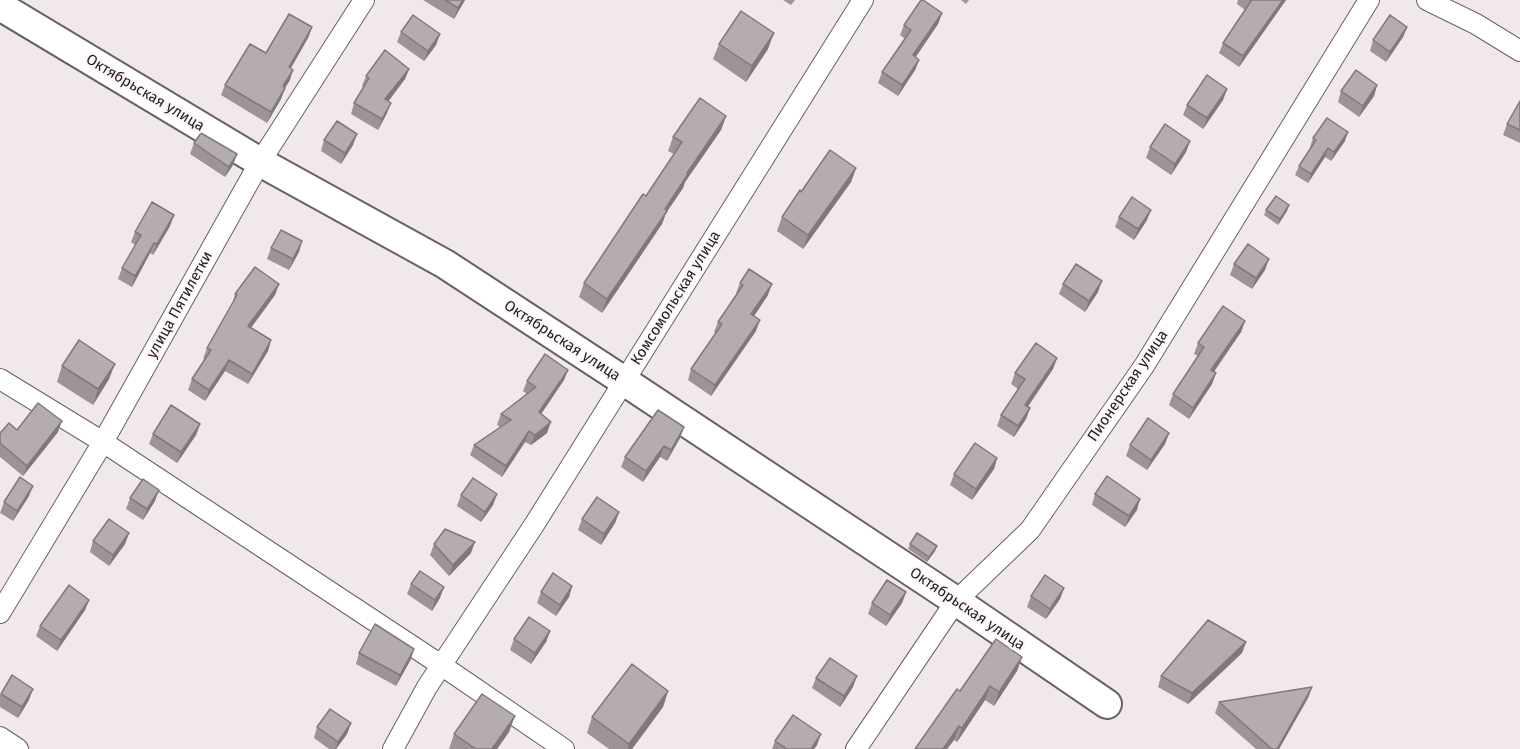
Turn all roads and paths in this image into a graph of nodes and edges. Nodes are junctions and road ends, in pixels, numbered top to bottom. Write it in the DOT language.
graph roads {
  1 [pos="364,0"];
  2 [pos="863,0"];
  3 [pos="1369,0"];
  4 [pos="1427,0"];
  5 [pos="0,6"];
  6 [pos="1520,51"];
  7 [pos="260,162"];
  8 [pos="0,379"];
  9 [pos="624,381"];
  10 [pos="103,442"];
  11 [pos="956,602"];
  12 [pos="0,613"];
  13 [pos="441,665"];
  14 [pos="1107,704"];
  15 [pos="0,737"];
  16 [pos="18,749"];
  17 [pos="393,749"];
  18 [pos="564,749"];
  19 [pos="856,749"];
  1 -- 7 [label="street, улица Пятилетки"];
  2 -- 9 [label="street, Комсомольская улица"];
  3 -- 11 [label="street, Пионерская улица"];
  4 -- 6 [label="street"];
  5 -- 7 [label="street, Октябрьская улица"];
  7 -- 9 [label="street, Октябрьская улица"];
  7 -- 10 [label="street, улица Пятилетки"];
  8 -- 10 [label="street"];
  9 -- 11 [label="street, Октябрьская улица"];
  9 -- 13 [label="street, Комсомольская улица"];
  10 -- 12 [label="street, улица Пятилетки"];
  10 -- 13 [label="street"];
  11 -- 14 [label="street, Октябрьская улица"];
  11 -- 19 [label="street, Пионерская улица"];
  13 -- 17 [label="street, Комсомольская улица"];
  13 -- 18 [label="street"];
  15 -- 16 [label="street"];
}
